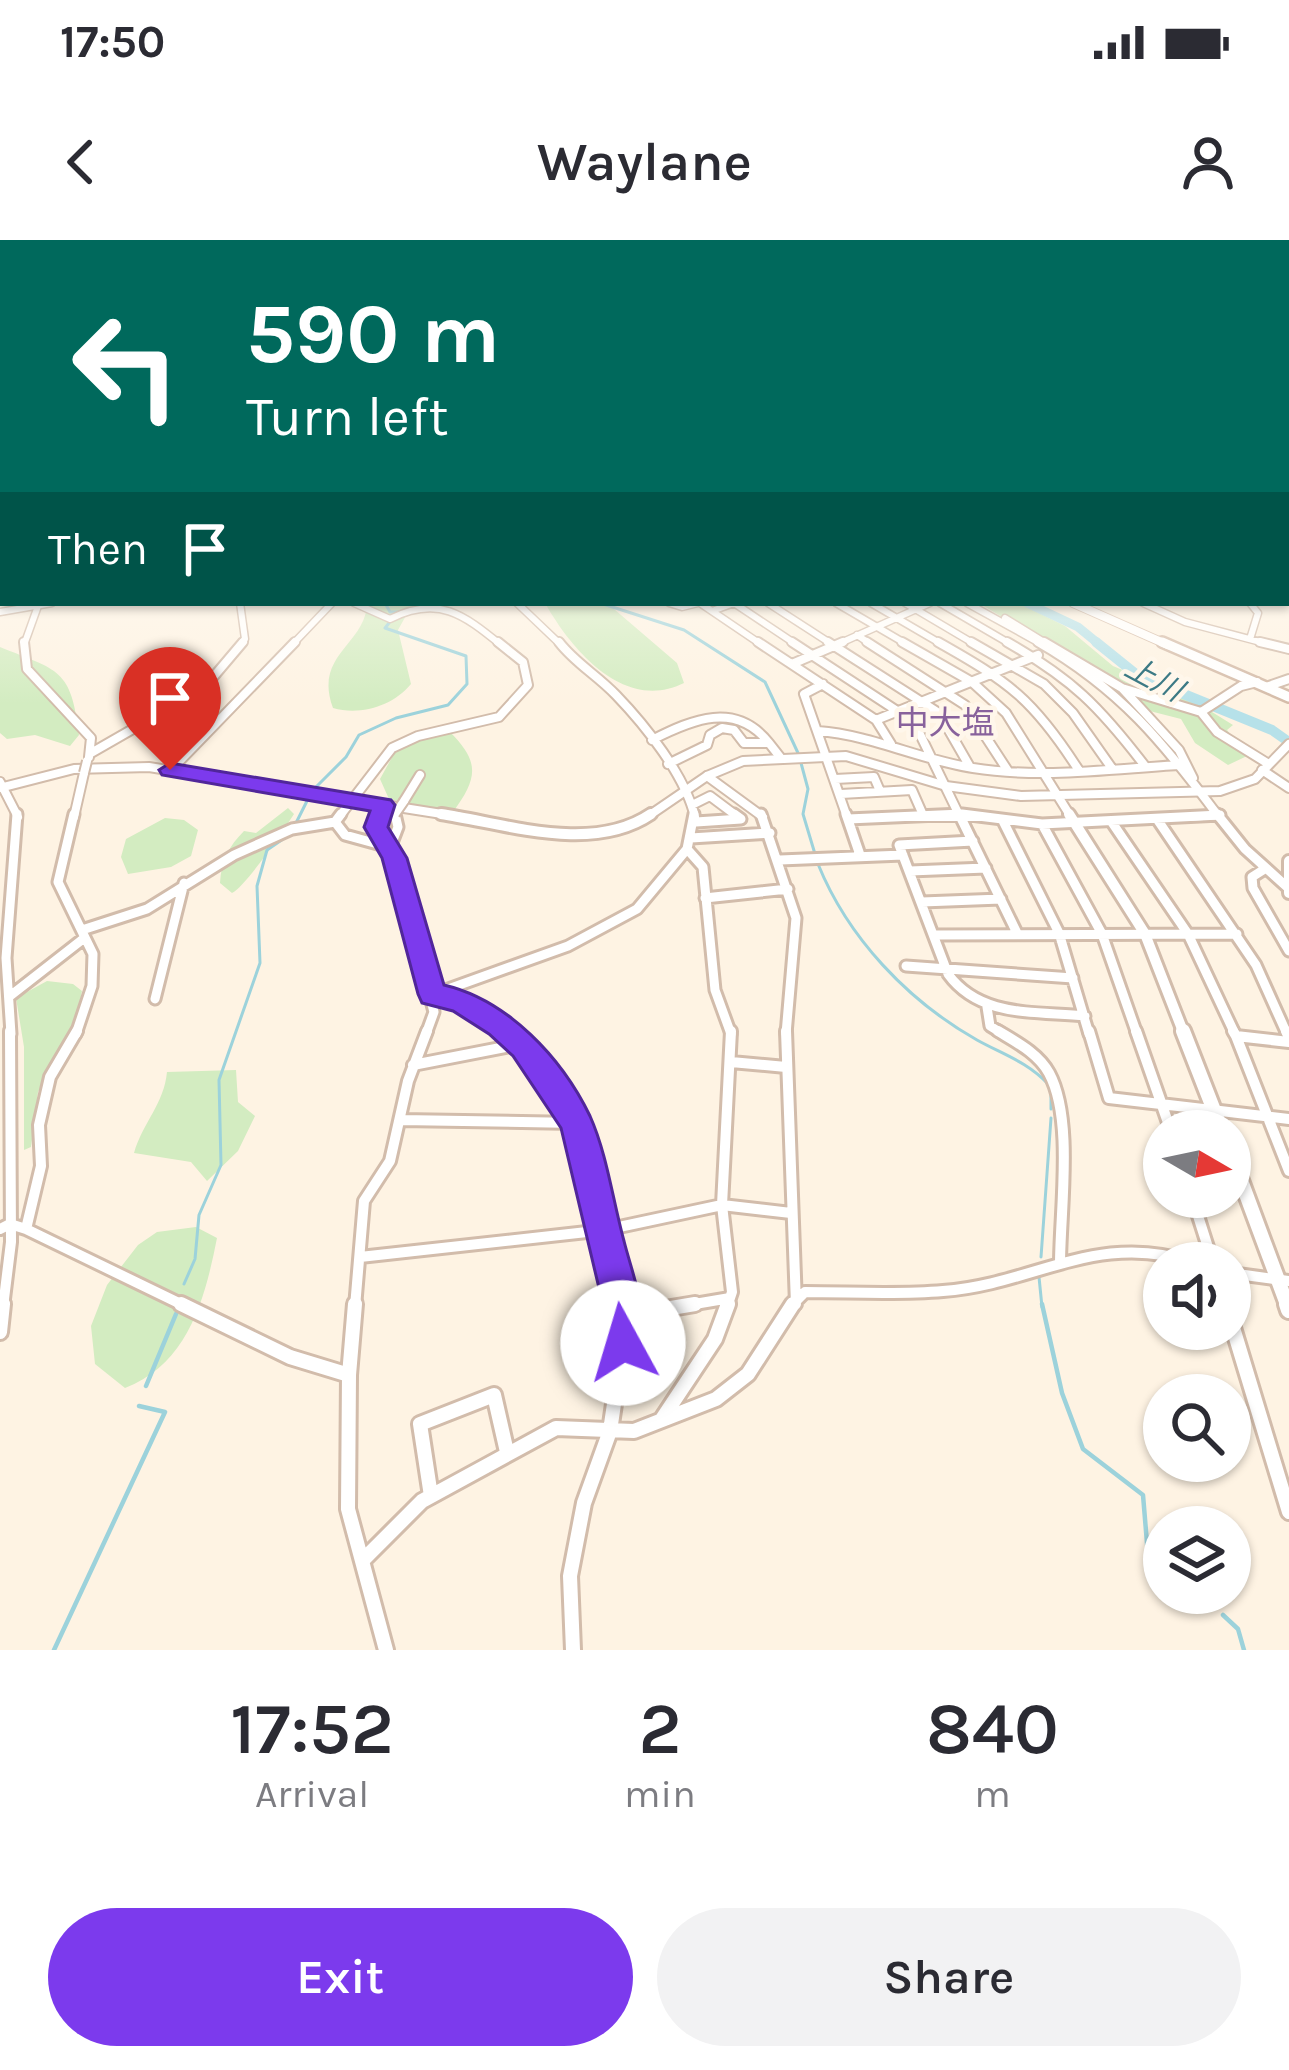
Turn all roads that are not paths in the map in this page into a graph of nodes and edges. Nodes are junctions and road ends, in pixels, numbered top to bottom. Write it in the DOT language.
graph roads {
  1 [pos="34,606"];
  2 [pos="240,606"];
  3 [pos="329,606"];
  4 [pos="361,606"];
  5 [pos="416,606"];
  6 [pos="416,606"];
  7 [pos="521,606"];
  8 [pos="704,606"];
  9 [pos="726,606"];
  10 [pos="739,606"];
  11 [pos="773,606"];
  12 [pos="841,606"];
  13 [pos="877,606"];
  14 [pos="910,606"];
  15 [pos="922,606"];
  16 [pos="945,606"];
  17 [pos="975,606"];
  18 [pos="976,606"];
  19 [pos="1080,606"];
  20 [pos="1150,606"];
  21 [pos="1252,606"];
  22 [pos="916,609"];
  23 [pos="712,611"];
  24 [pos="897,617"];
  25 [pos="878,626"];
  26 [pos="857,635"];
  27 [pos="1250,639"];
  28 [pos="835,645"];
  29 [pos="1051,650"];
  30 [pos="1289,650"];
  31 [pos="814,654"];
  32 [pos="1037,656"];
  33 [pos="791,664"];
  34 [pos="1016,664"];
  35 [pos="995,673"];
  36 [pos="1289,679"];
  37 [pos="972,682"];
  38 [pos="824,684"];
  39 [pos="1262,684"];
  40 [pos="1122,688"];
  41 [pos="948,692"];
  42 [pos="1289,697"];
  43 [pos="924,701"];
  44 [pos="901,710"];
  45 [pos="1202,710"];
  46 [pos="876,720"];
  47 [pos="818,731"];
  48 [pos="652,740"];
  49 [pos="769,743"];
  50 [pos="891,744"];
  51 [pos="1289,744"];
  52 [pos="822,754"];
  53 [pos="89,757"];
  54 [pos="781,757"];
  55 [pos="932,758"];
  56 [pos="668,764"];
  57 [pos="1179,765"];
  58 [pos="1145,766"];
  59 [pos="970,767"];
  60 [pos="1111,767"];
  61 [pos="1264,767"];
  62 [pos="1078,769"];
  63 [pos="170,770"];
  64 [pos="1008,771"];
  65 [pos="1043,771"];
  66 [pos="420,775"];
  67 [pos="706,776"];
  68 [pos="835,779"];
  69 [pos="1,786"];
  70 [pos="946,786"];
  71 [pos="1197,787"];
  72 [pos="1289,788"];
  73 [pos="880,791"];
  74 [pos="684,792"];
  75 [pos="841,794"];
  76 [pos="1058,795"];
  77 [pos="383,805"];
  78 [pos="692,805"];
  79 [pos="962,814"];
  80 [pos="923,815"];
  81 [pos="1220,815"];
  82 [pos="848,819"];
  83 [pos="1157,819"];
  84 [pos="1003,821"];
  85 [pos="1111,821"];
  86 [pos="335,822"];
  87 [pos="696,822"];
  88 [pos="1076,823"];
  89 [pos="1042,824"];
  90 [pos="770,833"];
  91 [pos="973,841"];
  92 [pos="689,844"];
  93 [pos="390,848"];
  94 [pos="860,855"];
  95 [pos="903,855"];
  96 [pos="780,860"];
  97 [pos="1289,861"];
  98 [pos="986,868"];
  99 [pos="1263,870"];
  100 [pos="910,871"];
  101 [pos="184,884"];
  102 [pos="788,889"];
  103 [pos="1288,890"];
  104 [pos="705,898"];
  105 [pos="1001,899"];
  106 [pos="922,902"];
  107 [pos="1018,933"];
  108 [pos="1059,934"];
  109 [pos="1102,934"];
  110 [pos="1145,934"];
  111 [pos="1188,934"];
  112 [pos="1238,934"];
  113 [pos="83,935"];
  114 [pos="934,935"];
  115 [pos="1289,952"];
  116 [pos="906,966"];
  117 [pos="945,966"];
  118 [pos="1073,978"];
  119 [pos="436,993"];
  120 [pos="10,996"];
  121 [pos="155,999"];
  122 [pos="988,1007"];
  123 [pos="1085,1016"];
  124 [pos="1236,1036"];
  125 [pos="1289,1040"];
  126 [pos="6,1043"];
  127 [pos="520,1044"];
  128 [pos="731,1062"];
  129 [pos="412,1065"];
  130 [pos="786,1067"];
  131 [pos="12,1079"];
  132 [pos="0,1089"];
  133 [pos="1162,1106"];
  134 [pos="1163,1110"];
  135 [pos="1193,1110"];
  136 [pos="1215,1110"];
  137 [pos="1251,1116"];
  138 [pos="1267,1118"];
  139 [pos="1289,1119"];
  140 [pos="401,1120"];
  141 [pos="576,1123"];
  142 [pos="1289,1171"];
  143 [pos="1251,1202"];
  144 [pos="722,1205"];
  145 [pos="791,1213"];
  146 [pos="5,1226"];
  147 [pos="26,1229"];
  148 [pos="605,1230"];
  149 [pos="1143,1251"];
  150 [pos="360,1257"];
  151 [pos="1060,1264"];
  152 [pos="1251,1277"];
  153 [pos="1284,1281"];
  154 [pos="730,1298"];
  155 [pos="796,1304"];
  156 [pos="1289,1310"];
  157 [pos="622,1316"];
  158 [pos="0,1332"];
  159 [pos="1240,1350"];
  160 [pos="349,1375"];
  161 [pos="660,1422"];
  162 [pos="610,1431"];
  163 [pos="507,1452"];
  164 [pos="431,1496"];
  165 [pos="1289,1512"];
  166 [pos="363,1560"];
  167 [pos="386,1650"];
  168 [pos="573,1650"];
  1 -- 53 [label="street"];
  2 -- 53 [label="street"];
  3 -- 63 [label="street"];
  4 -- 6 [label="street"];
  5 -- 86 [label="street"];
  7 -- 48 [label="street"];
  8 -- 23 [label="street"];
  9 -- 23 [label="street"];
  10 -- 31 [label="street"];
  11 -- 28 [label="street"];
  12 -- 25 [label="street"];
  13 -- 24 [label="street"];
  14 -- 22 [label="street"];
  15 -- 22 [label="street"];
  16 -- 32 [label="street"];
  17 -- 29 [label="street"];
  18 -- 40 [label="street"];
  19 -- 39 [label="main road"];
  20 -- 27 [label="street"];
  21 -- 27 [label="street"];
  22 -- 24 [label="street"];
  22 -- 34 [label="street"];
  23 -- 33 [label="street"];
  24 -- 25 [label="street"];
  24 -- 35 [label="street"];
  25 -- 26 [label="street"];
  25 -- 37 [label="street"];
  26 -- 28 [label="street"];
  26 -- 41 [label="street"];
  27 -- 30 [label="street"];
  28 -- 31 [label="street"];
  28 -- 43 [label="street"];
  29 -- 32 [label="street"];
  29 -- 57 [label="street"];
  31 -- 33 [label="street"];
  31 -- 44 [label="street"];
  32 -- 34 [label="street"];
  32 -- 58 [label="street"];
  33 -- 38 [label="street"];
  34 -- 35 [label="street"];
  34 -- 60 [label="street"];
  35 -- 37 [label="street"];
  35 -- 62 [label="street"];
  36 -- 39 [label="street"];
  37 -- 41 [label="street"];
  37 -- 65 [label="street"];
  38 -- 46 [label="street"];
  38 -- 47 [label="street"];
  39 -- 42 [label="main road"];
  39 -- 45 [label="street"];
  40 -- 45 [label="street"];
  40 -- 71 [label="street"];
  41 -- 43 [label="street"];
  41 -- 64 [label="street"];
  43 -- 44 [label="street"];
  43 -- 59 [label="street"];
  44 -- 46 [label="street"];
  44 -- 55 [label="street"];
  45 -- 61 [label="street"];
  46 -- 50 [label="street"];
  47 -- 50 [label="street"];
  47 -- 52 [label="street"];
  48 -- 49 [label="street"];
  48 -- 56 [label="street"];
  49 -- 54 [label="street"];
  49 -- 56 [label="street"];
  50 -- 55 [label="street"];
  51 -- 61 [label="street"];
  52 -- 54 [label="street"];
  52 -- 68 [label="street"];
  52 -- 70 [label="street"];
  53 -- 113 [label="street, bridge"];
  54 -- 67 [label="street"];
  55 -- 59 [label="street"];
  55 -- 70 [label="street"];
  56 -- 74 [label="street"];
  57 -- 58 [label="street"];
  57 -- 71 [label="street"];
  58 -- 60 [label="street"];
  59 -- 64 [label="street"];
  60 -- 62 [label="street"];
  61 -- 71 [label="street"];
  61 -- 72 [label="street"];
  62 -- 65 [label="street"];
  63 -- 69 [label="street"];
  63 -- 77 [label="street, bridge"];
  64 -- 65 [label="street"];
  65 -- 76 [label="street"];
  66 -- 93 [label="street, bridge"];
  67 -- 74 [label="street"];
  67 -- 90 [label="street"];
  68 -- 73 [label="street"];
  68 -- 75 [label="street"];
  69 -- 120 [label="street"];
  70 -- 76 [label="street"];
  70 -- 79 [label="street"];
  71 -- 76 [label="street"];
  71 -- 81 [label="street"];
  73 -- 75 [label="street"];
  73 -- 80 [label="street"];
  74 -- 77 [label="street"];
  74 -- 78 [label="street"];
  75 -- 82 [label="street"];
  76 -- 88 [label="street"];
  77 -- 93 [label="street"];
  78 -- 87 [label="street"];
  78 -- 87 [label="street"];
  79 -- 80 [label="street"];
  79 -- 84 [label="street"];
  79 -- 91 [label="street"];
  80 -- 82 [label="street"];
  81 -- 83 [label="street"];
  81 -- 99 [label="street"];
  82 -- 94 [label="street"];
  83 -- 85 [label="street"];
  83 -- 112 [label="street"];
  84 -- 89 [label="street"];
  84 -- 108 [label="street"];
  85 -- 88 [label="street"];
  85 -- 111 [label="street"];
  86 -- 93 [label="street"];
  86 -- 101 [label="street"];
  87 -- 92 [label="street"];
  88 -- 89 [label="street"];
  88 -- 110 [label="street"];
  89 -- 109 [label="street"];
  90 -- 92 [label="street"];
  90 -- 96 [label="street"];
  91 -- 95 [label="street"];
  91 -- 98 [label="street"];
  92 -- 104 [label="street"];
  92 -- 119 [label="street"];
  93 -- 119 [label="street"];
  94 -- 95 [label="street"];
  94 -- 96 [label="street"];
  95 -- 100 [label="street"];
  96 -- 102 [label="street"];
  97 -- 103 [label="street"];
  98 -- 100 [label="street"];
  98 -- 105 [label="street"];
  99 -- 103 [label="street"];
  99 -- 115 [label="street"];
  100 -- 106 [label="street"];
  101 -- 113 [label="street"];
  101 -- 121 [label="street"];
  102 -- 104 [label="street"];
  102 -- 130 [label="street"];
  104 -- 128 [label="street"];
  105 -- 106 [label="street"];
  105 -- 107 [label="street"];
  106 -- 114 [label="street"];
  107 -- 108 [label="street"];
  107 -- 114 [label="street"];
  108 -- 109 [label="street"];
  108 -- 118 [label="street"];
  109 -- 110 [label="street"];
  109 -- 133 [label="street"];
  110 -- 111 [label="street"];
  110 -- 136 [label="street"];
  111 -- 112 [label="street"];
  111 -- 124 [label="street"];
  112 -- 125 [label="street"];
  113 -- 120 [label="street"];
  113 -- 147 [label="street"];
  114 -- 117 [label="street"];
  116 -- 117 [label="street"];
  117 -- 118 [label="street"];
  117 -- 122 [label="street"];
  118 -- 123 [label="street"];
  119 -- 127 [label="street"];
  119 -- 129 [label="street"];
  120 -- 126 [label="street"];
  122 -- 123 [label="street"];
  122 -- 151 [label="street"];
  123 -- 133 [label="street"];
  124 -- 125 [label="street"];
  124 -- 138 [label="street"];
  126 -- 131 [label="street"];
  127 -- 129 [label="street"];
  127 -- 141 [label="street"];
  128 -- 130 [label="street"];
  128 -- 144 [label="street"];
  129 -- 140 [label="street"];
  130 -- 145 [label="street"];
  131 -- 132 [label="street"];
  131 -- 146 [label="street"];
  133 -- 134 [label="street"];
  133 -- 135 [label="street"];
  137 -- 138 [label="street"];
  138 -- 139 [label="street"];
  138 -- 142 [label="street"];
  140 -- 141 [label="street"];
  140 -- 150 [label="street"];
  141 -- 148 [label="street"];
  143 -- 153 [label="street"];
  144 -- 145 [label="street"];
  144 -- 148 [label="street"];
  144 -- 154 [label="street"];
  145 -- 155 [label="street"];
  146 -- 147 [label="street"];
  146 -- 158 [label="street"];
  147 -- 160 [label="street"];
  148 -- 150 [label="street"];
  148 -- 157 [label="street"];
  149 -- 151 [label="street"];
  150 -- 160 [label="street"];
  151 -- 155 [label="street"];
  152 -- 153 [label="street"];
  153 -- 156 [label="street"];
  154 -- 157 [label="street"];
  154 -- 161 [label="street"];
  155 -- 161 [label="street"];
  157 -- 162 [label="street"];
  159 -- 165 [label="street"];
  160 -- 166 [label="street"];
  161 -- 162 [label="street"];
  162 -- 163 [label="street"];
  162 -- 168 [label="street"];
  163 -- 164 [label="street"];
  163 -- 164 [label="street"];
  164 -- 166 [label="street"];
  166 -- 167 [label="street"];
}
